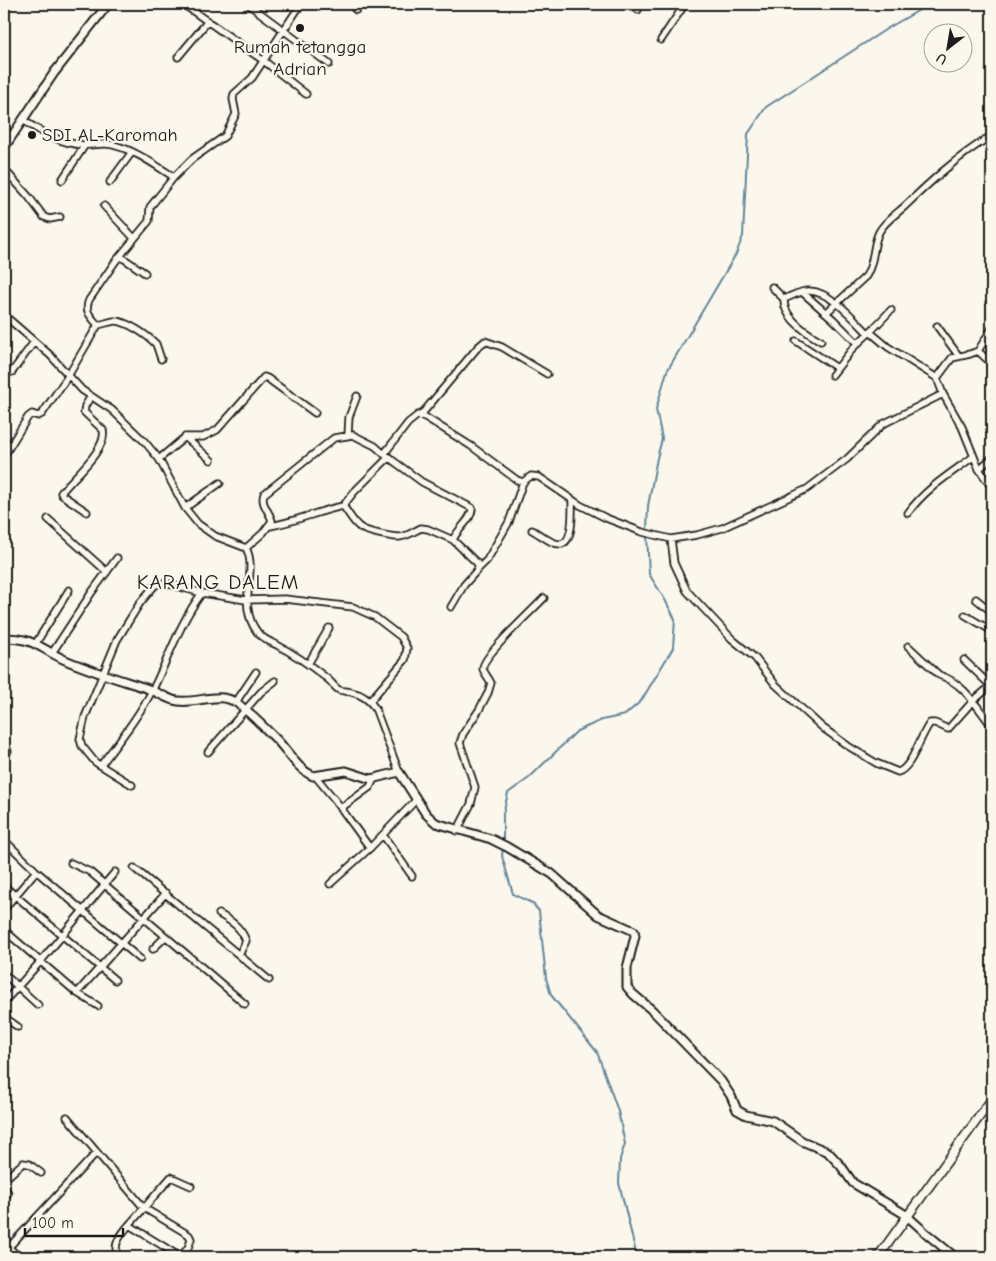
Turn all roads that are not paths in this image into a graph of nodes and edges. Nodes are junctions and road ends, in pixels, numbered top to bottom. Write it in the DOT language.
graph roads {
  1 [pos="108,4"];
  2 [pos="183,4"];
  3 [pos="248,4"];
  4 [pos="300,4"];
  5 [pos="350,4"];
  6 [pos="631,4"];
  7 [pos="684,4"];
  8 [pos="356,10"];
  9 [pos="638,10"];
  10 [pos="208,21"];
  11 [pos="282,30"];
  12 [pos="661,40"];
  13 [pos="178,57"];
  14 [pos="264,61"];
  15 [pos="329,64"];
  16 [pos="306,94"];
  17 [pos="23,120"];
  18 [pos="992,138"];
  19 [pos="84,145"];
  20 [pos="4,148"];
  21 [pos="132,152"];
  22 [pos="4,169"];
  23 [pos="174,177"];
  24 [pos="62,180"];
  25 [pos="110,182"];
  26 [pos="104,206"];
  27 [pos="60,217"];
  28 [pos="134,238"];
  29 [pos="120,256"];
  30 [pos="145,273"];
  31 [pos="772,287"];
  32 [pos="802,292"];
  33 [pos="784,299"];
  34 [pos="837,303"];
  35 [pos="891,310"];
  36 [pos="826,313"];
  37 [pos="4,316"];
  38 [pos="98,325"];
  39 [pos="937,326"];
  40 [pos="992,328"];
  41 [pos="869,333"];
  42 [pos="796,341"];
  43 [pos="34,342"];
  44 [pos="821,342"];
  45 [pos="858,344"];
  46 [pos="978,351"];
  47 [pos="958,355"];
  48 [pos="161,360"];
  49 [pos="992,364"];
  50 [pos="837,368"];
  51 [pos="12,372"];
  52 [pos="546,374"];
  53 [pos="832,375"];
  54 [pos="68,376"];
  55 [pos="937,378"];
  56 [pos="943,394"];
  57 [pos="91,396"];
  58 [pos="357,396"];
  59 [pos="315,413"];
  60 [pos="421,415"];
  61 [pos="348,434"];
  62 [pos="185,437"];
  63 [pos="4,452"];
  64 [pos="386,456"];
  65 [pos="973,457"];
  66 [pos="992,458"];
  67 [pos="159,459"];
  68 [pos="210,460"];
  69 [pos="979,469"];
  70 [pos="523,482"];
  71 [pos="220,483"];
  72 [pos="992,488"];
  73 [pos="572,500"];
  74 [pos="344,506"];
  75 [pos="185,508"];
  76 [pos="87,512"];
  77 [pos="908,513"];
  78 [pos="48,519"];
  79 [pos="270,526"];
  80 [pos="532,530"];
  81 [pos="671,539"];
  82 [pos="453,540"];
  83 [pos="246,548"];
  84 [pos="117,558"];
  85 [pos="479,568"];
  86 [pos="107,572"];
  87 [pos="69,590"];
  88 [pos="202,593"];
  89 [pos="544,598"];
  90 [pos="976,599"];
  91 [pos="246,600"];
  92 [pos="451,607"];
  93 [pos="992,612"];
  94 [pos="965,615"];
  95 [pos="329,628"];
  96 [pos="992,631"];
  97 [pos="4,638"];
  98 [pos="36,643"];
  99 [pos="908,646"];
  100 [pos="52,653"];
  101 [pos="964,660"];
  102 [pos="308,664"];
  103 [pos="256,672"];
  104 [pos="102,674"];
  105 [pos="275,681"];
  106 [pos="992,685"];
  107 [pos="152,690"];
  108 [pos="370,701"];
  109 [pos="973,701"];
  110 [pos="236,702"];
  111 [pos="244,710"];
  112 [pos="992,726"];
  113 [pos="208,752"];
  114 [pos="101,765"];
  115 [pos="400,772"];
  116 [pos="316,777"];
  117 [pos="374,779"];
  118 [pos="132,785"];
  119 [pos="417,799"];
  120 [pos="341,808"];
  121 [pos="458,830"];
  122 [pos="382,835"];
  123 [pos="4,840"];
  124 [pos="370,848"];
  125 [pos="71,863"];
  126 [pos="134,868"];
  127 [pos="36,870"];
  128 [pos="115,872"];
  129 [pos="412,876"];
  130 [pos="330,884"];
  131 [pos="104,885"];
  132 [pos="4,886"];
  133 [pos="166,893"];
  134 [pos="15,896"];
  135 [pos="4,909"];
  136 [pos="83,910"];
  137 [pos="218,914"];
  138 [pos="144,918"];
  139 [pos="4,930"];
  140 [pos="62,935"];
  141 [pos="165,937"];
  142 [pos="122,943"];
  143 [pos="153,950"];
  144 [pos="239,955"];
  145 [pos="140,959"];
  146 [pos="41,961"];
  147 [pos="99,967"];
  148 [pos="4,974"];
  149 [pos="115,980"];
  150 [pos="270,980"];
  151 [pos="18,986"];
  152 [pos="78,993"];
  153 [pos="4,1002"];
  154 [pos="245,1004"];
  155 [pos="38,1005"];
  156 [pos="98,1006"];
  157 [pos="4,1017"];
  158 [pos="18,1027"];
  159 [pos="4,1062"];
  160 [pos="4,1073"];
  161 [pos="992,1099"];
  162 [pos="67,1117"];
  163 [pos="97,1152"];
  164 [pos="41,1173"];
  165 [pos="4,1180"];
  166 [pos="191,1186"];
  167 [pos="4,1187"];
  168 [pos="4,1200"];
  169 [pos="144,1208"];
  170 [pos="908,1216"];
  171 [pos="129,1224"];
  172 [pos="4,1243"];
  173 [pos="10,1247"];
  174 [pos="17,1256"];
  175 [pos="118,1257"];
  176 [pos="878,1257"];
  177 [pos="956,1257"];
  1 -- 17 [label="street"];
  2 -- 10 [label="street"];
  3 -- 11 [label="street"];
  4 -- 11 [label="street"];
  5 -- 8 [label="street"];
  6 -- 9 [label="street"];
  7 -- 12 [label="street"];
  10 -- 13 [label="street"];
  10 -- 14 [label="street"];
  11 -- 14 [label="street"];
  11 -- 15 [label="street"];
  14 -- 16 [label="street"];
  14 -- 23 [label="street"];
  17 -- 19 [label="street"];
  17 -- 20 [label="street"];
  18 -- 34 [label="street"];
  19 -- 21 [label="street"];
  19 -- 24 [label="street"];
  21 -- 23 [label="street"];
  21 -- 25 [label="street"];
  22 -- 27 [label="street"];
  23 -- 28 [label="street"];
  26 -- 28 [label="street"];
  28 -- 29 [label="street"];
  29 -- 30 [label="street"];
  29 -- 38 [label="street"];
  31 -- 33 [label="street"];
  32 -- 33 [label="street"];
  32 -- 34 [label="street"];
  32 -- 36 [label="street"];
  33 -- 44 [label="street"];
  34 -- 36 [label="street"];
  34 -- 41 [label="street"];
  35 -- 41 [label="street"];
  36 -- 45 [label="street"];
  37 -- 43 [label="street"];
  38 -- 48 [label="street"];
  38 -- 54 [label="street"];
  39 -- 47 [label="street"];
  40 -- 46 [label="street"];
  41 -- 45 [label="street"];
  41 -- 55 [label="street"];
  42 -- 50 [label="street"];
  43 -- 51 [label="street"];
  43 -- 54 [label="street"];
  45 -- 50 [label="street"];
  46 -- 47 [label="street"];
  46 -- 49 [label="street"];
  47 -- 55 [label="street"];
  50 -- 53 [label="street"];
  52 -- 60 [label="street"];
  54 -- 57 [label="street"];
  54 -- 63 [label="street"];
  55 -- 56 [label="street"];
  56 -- 65 [label="street"];
  56 -- 81 [label="street"];
  57 -- 67 [label="street"];
  57 -- 76 [label="street"];
  58 -- 61 [label="street"];
  59 -- 62 [label="street"];
  60 -- 64 [label="street"];
  60 -- 70 [label="street"];
  61 -- 64 [label="street"];
  61 -- 79 [label="street"];
  62 -- 67 [label="street"];
  62 -- 68 [label="street"];
  64 -- 74 [label="street"];
  64 -- 82 [label="street"];
  65 -- 69 [label="street"];
  65 -- 77 [label="street"];
  66 -- 69 [label="street"];
  67 -- 75 [label="street"];
  69 -- 72 [label="street"];
  70 -- 73 [label="street"];
  70 -- 85 [label="street"];
  71 -- 75 [label="street"];
  73 -- 80 [label="street"];
  73 -- 81 [label="street"];
  74 -- 79 [label="street"];
  74 -- 82 [label="street"];
  75 -- 83 [label="street"];
  78 -- 86 [label="street"];
  79 -- 83 [label="street"];
  81 -- 109 [label="street"];
  82 -- 85 [label="street"];
  83 -- 91 [label="street"];
  84 -- 86 [label="street"];
  85 -- 92 [label="street"];
  86 -- 100 [label="street"];
  87 -- 98 [label="street"];
  88 -- 91 [label="street"];
  88 -- 104 [label="street"];
  88 -- 107 [label="street"];
  89 -- 121 [label="street"];
  90 -- 93 [label="street"];
  91 -- 102 [label="street"];
  91 -- 108 [label="street"];
  94 -- 96 [label="street"];
  95 -- 102 [label="street"];
  97 -- 98 [label="street"];
  98 -- 100 [label="street"];
  99 -- 109 [label="street"];
  100 -- 104 [label="street"];
  101 -- 106 [label="street"];
  102 -- 108 [label="street"];
  103 -- 110 [label="street"];
  104 -- 107 [label="street"];
  104 -- 114 [label="street"];
  105 -- 111 [label="street"];
  106 -- 109 [label="street"];
  107 -- 110 [label="street"];
  107 -- 114 [label="street"];
  108 -- 115 [label="street"];
  109 -- 112 [label="street"];
  110 -- 111 [label="street"];
  111 -- 113 [label="street"];
  111 -- 116 [label="street"];
  114 -- 118 [label="street"];
  115 -- 117 [label="street"];
  115 -- 119 [label="street"];
  116 -- 117 [label="street"];
  116 -- 120 [label="street"];
  117 -- 120 [label="street"];
  119 -- 121 [label="street"];
  119 -- 122 [label="street"];
  120 -- 124 [label="street"];
  121 -- 170 [label="street"];
  122 -- 124 [label="street"];
  122 -- 129 [label="street"];
  123 -- 127 [label="street"];
  124 -- 130 [label="street"];
  125 -- 131 [label="street"];
  126 -- 133 [label="street"];
  127 -- 134 [label="street"];
  127 -- 136 [label="street"];
  128 -- 131 [label="street"];
  131 -- 136 [label="street"];
  131 -- 138 [label="street"];
  132 -- 134 [label="street"];
  133 -- 138 [label="street"];
  133 -- 144 [label="street"];
  134 -- 135 [label="street"];
  134 -- 140 [label="street"];
  136 -- 140 [label="street"];
  136 -- 142 [label="street"];
  137 -- 144 [label="street"];
  138 -- 141 [label="street"];
  138 -- 142 [label="street"];
  139 -- 146 [label="street"];
  140 -- 146 [label="street"];
  140 -- 147 [label="street"];
  141 -- 143 [label="street"];
  141 -- 154 [label="street"];
  142 -- 145 [label="street"];
  142 -- 147 [label="street"];
  144 -- 150 [label="street"];
  146 -- 151 [label="street"];
  146 -- 152 [label="street"];
  147 -- 149 [label="street"];
  147 -- 152 [label="street"];
  148 -- 151 [label="street"];
  151 -- 153 [label="street"];
  151 -- 155 [label="street"];
  152 -- 156 [label="street"];
  157 -- 158 [label="street"];
  159 -- 160 [label="street"];
  161 -- 170 [label="main road"];
  162 -- 163 [label="street"];
  163 -- 169 [label="street"];
  163 -- 173 [label="street"];
  164 -- 165 [label="street"];
  166 -- 169 [label="street"];
  167 -- 168 [label="street"];
  169 -- 171 [label="street"];
  169 -- 171 [label="street"];
  170 -- 176 [label="main road"];
  170 -- 177 [label="street"];
  171 -- 175 [label="street"];
  172 -- 173 [label="street"];
  173 -- 174 [label="street"];
}
